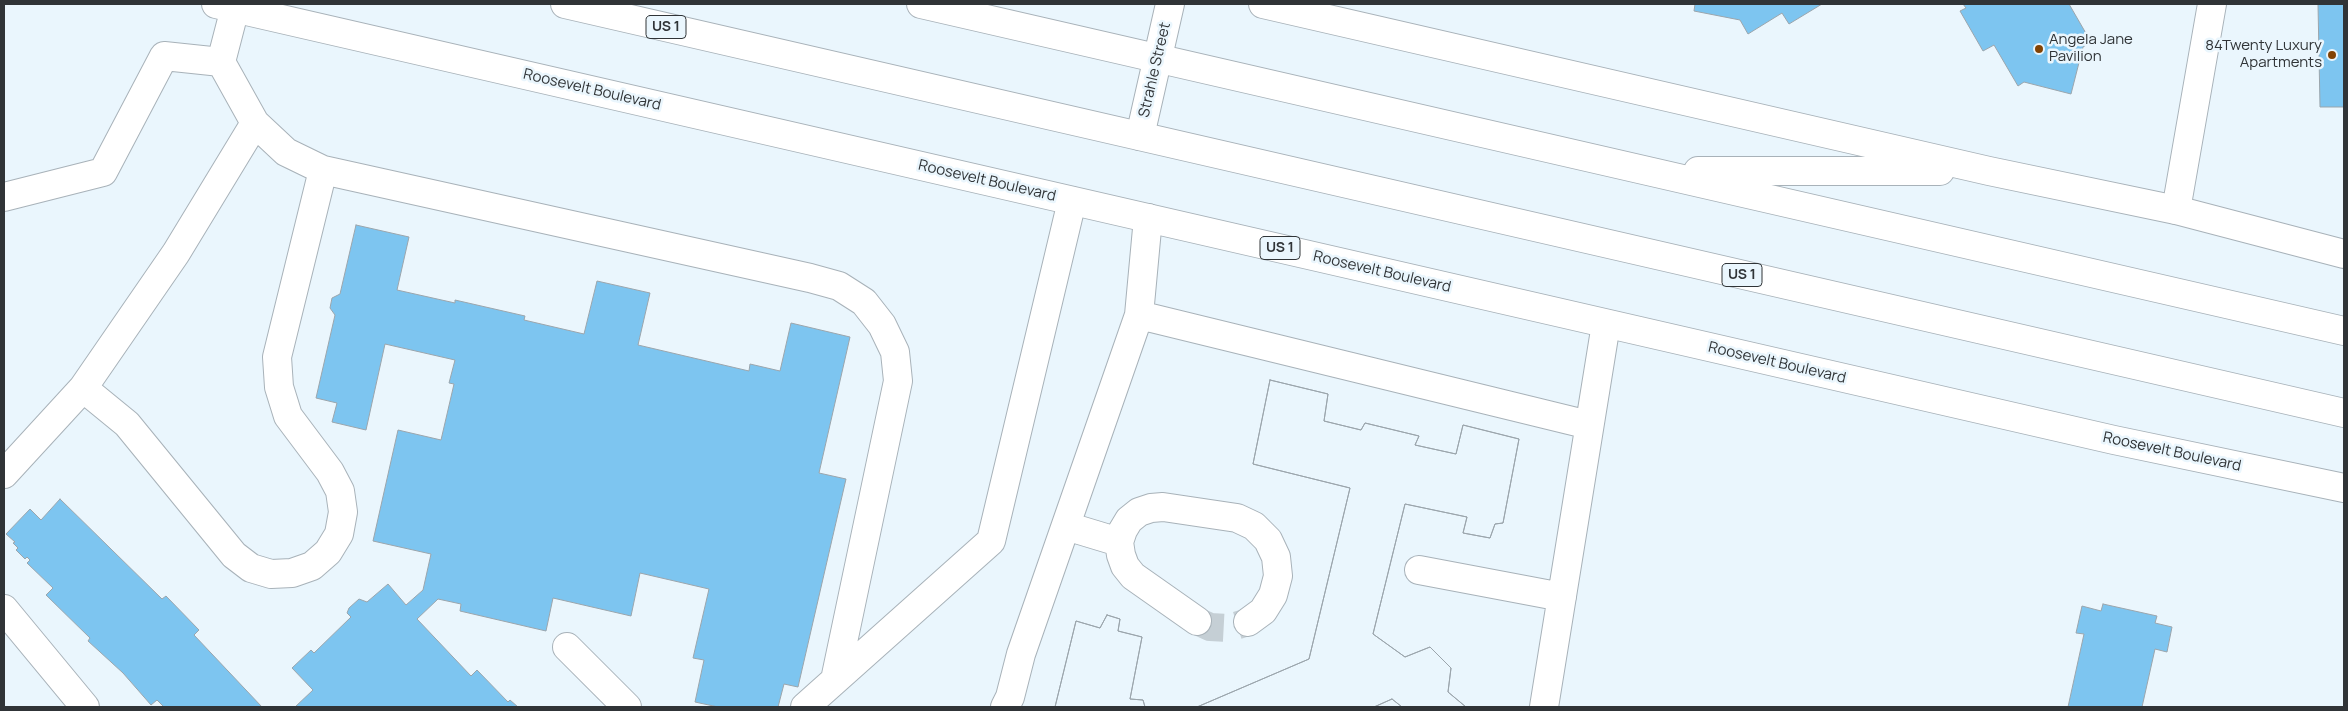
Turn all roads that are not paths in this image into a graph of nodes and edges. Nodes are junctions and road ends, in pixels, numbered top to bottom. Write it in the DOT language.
graph roads {
  1 [pos="565,4"];
  2 [pos="921,4"];
  3 [pos="1170,4"];
  4 [pos="1263,4"];
  5 [pos="2212,4"];
  6 [pos="225,6"];
  7 [pos="1157,58"];
  8 [pos="221,62"];
  9 [pos="255,123"];
  10 [pos="1140,136"];
  11 [pos="323,170"];
  12 [pos="1989,171"];
  13 [pos="1650,172"];
  14 [pos="4,197"];
  15 [pos="1072,201"];
  16 [pos="2176,210"];
  17 [pos="1148,218"];
  18 [pos="2344,254"];
  19 [pos="1139,315"];
  20 [pos="1606,324"];
  21 [pos="2344,331"];
  22 [pos="83,388"];
  23 [pos="2344,413"];
  24 [pos="1589,425"];
  25 [pos="4,474"];
  26 [pos="2344,488"];
  27 [pos="1066,526"];
  28 [pos="1119,542"];
  29 [pos="1419,570"];
  30 [pos="1562,597"];
  31 [pos="4,609"];
  32 [pos="1197,621"];
  33 [pos="1248,622"];
  34 [pos="567,647"];
  35 [pos="835,680"];
  36 [pos="85,707"];
  37 [pos="627,707"];
  38 [pos="805,707"];
  39 [pos="1005,707"];
  40 [pos="1544,707"];
  1 -- 10 [label="main road, US 1"];
  2 -- 7 [label="main road"];
  3 -- 7 [label="main road, Strahle Street"];
  4 -- 12 [label="main road"];
  5 -- 16 [label="main road"];
  6 -- 8 [label="main road"];
  6 -- 15 [label="main road, Roosevelt Boulevard / US 1"];
  7 -- 10 [label="main road, Strahle Street"];
  7 -- 13 [label="main road"];
  8 -- 9 [label="main road"];
  8 -- 14 [label="main road"];
  9 -- 11 [label="main road"];
  9 -- 22 [label="main road"];
  10 -- 23 [label="main road, US 1"];
  11 -- 22 [label="main road"];
  11 -- 35 [label="main road"];
  12 -- 13 [label="main road"];
  12 -- 16 [label="main road"];
  13 -- 21 [label="main road"];
  15 -- 17 [label="main road, Roosevelt Boulevard / US 1"];
  15 -- 35 [label="main road"];
  16 -- 18 [label="main road"];
  17 -- 19 [label="main road"];
  17 -- 20 [label="main road, Roosevelt Boulevard / US 1"];
  19 -- 24 [label="main road"];
  19 -- 27 [label="main road"];
  20 -- 24 [label="main road"];
  20 -- 26 [label="main road, Roosevelt Boulevard / US 1"];
  22 -- 25 [label="main road"];
  24 -- 30 [label="main road"];
  27 -- 28 [label="main road"];
  27 -- 39 [label="main road"];
  28 -- 32 [label="main road"];
  28 -- 33 [label="main road"];
  29 -- 30 [label="main road"];
  30 -- 40 [label="main road"];
  31 -- 36 [label="main road"];
  34 -- 37 [label="main road"];
  35 -- 38 [label="main road"];
}
